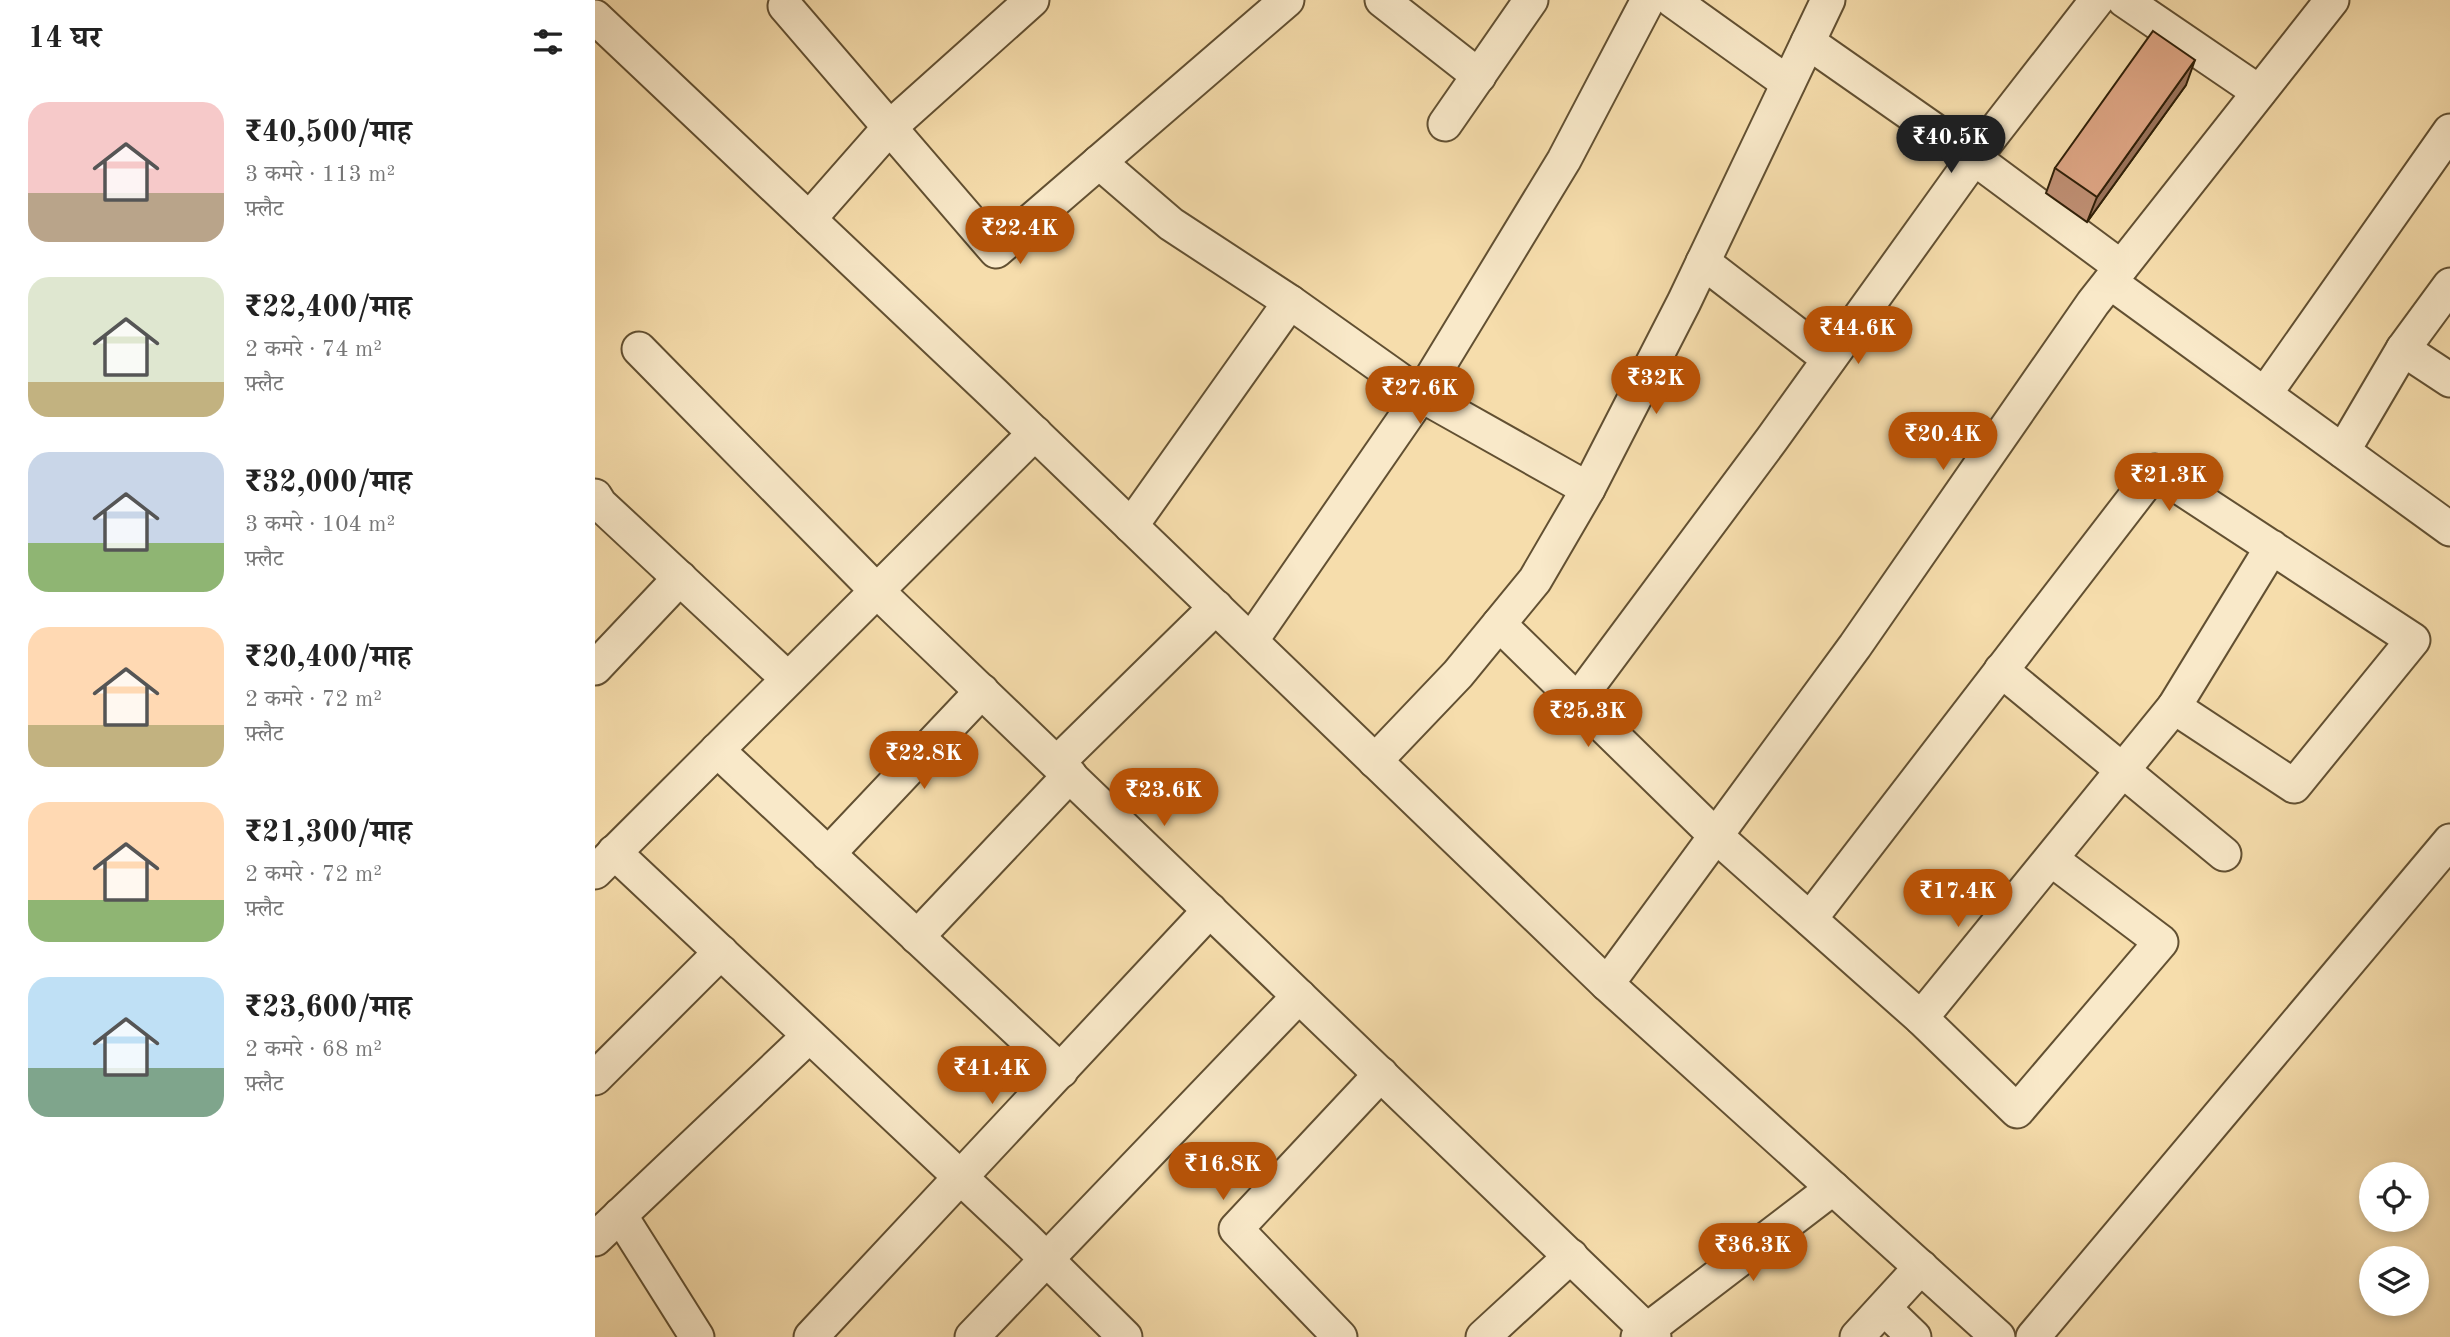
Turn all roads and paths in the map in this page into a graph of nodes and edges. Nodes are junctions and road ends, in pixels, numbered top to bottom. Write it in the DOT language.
graph roads {
  1 [pos="1032,0"];
  2 [pos="1287,0"];
  3 [pos="1382,0"];
  4 [pos="1531,0"];
  5 [pos="1648,0"];
  6 [pos="1672,0"];
  7 [pos="1828,0"];
  8 [pos="2097,0"];
  9 [pos="2124,0"];
  10 [pos="2332,0"];
  11 [pos="786,2"];
  12 [pos="595,17"];
  13 [pos="1808,42"];
  14 [pos="1479,76"];
  15 [pos="1788,83"];
  16 [pos="2259,92"];
  17 [pos="1445,124"];
  18 [pos="889,128"];
  19 [pos="2450,131"];
  20 [pos="1974,158"];
  21 [pos="1099,162"];
  22 [pos="809,219"];
  23 [pos="1703,262"];
  24 [pos="2116,275"];
  25 [pos="2450,285"];
  26 [pos="1290,302"];
  27 [pos="639,349"];
  28 [pos="2403,349"];
  29 [pos="1829,359"];
  30 [pos="2450,380"];
  31 [pos="2265,394"];
  32 [pos="1421,395"];
  33 [pos="1035,433"];
  34 [pos="2343,451"];
  35 [pos="1588,489"];
  36 [pos="597,503"];
  37 [pos="1131,526"];
  38 [pos="2450,529"];
  39 [pos="2272,548"];
  40 [pos="680,578"];
  41 [pos="877,591"];
  42 [pos="1216,607"];
  43 [pos="1499,624"];
  44 [pos="1251,641"];
  45 [pos="595,668"];
  46 [pos="2001,670"];
  47 [pos="788,679"];
  48 [pos="982,691"];
  49 [pos="1577,701"];
  50 [pos="2174,707"];
  51 [pos="717,750"];
  52 [pos="1375,761"];
  53 [pos="1063,769"];
  54 [pos="2122,770"];
  55 [pos="1716,836"];
  56 [pos="2450,841"];
  57 [pos="828,853"];
  58 [pos="2224,854"];
  59 [pos="2050,859"];
  60 [pos="605,862"];
  61 [pos="1210,910"];
  62 [pos="1809,919"];
  63 [pos="917,937"];
  64 [pos="721,952"];
  65 [pos="1607,984"];
  66 [pos="1299,996"];
  67 [pos="1921,1018"];
  68 [pos="809,1036"];
  69 [pos="1061,1071"];
  70 [pos="1381,1074"];
  71 [pos="595,1078"];
  72 [pos="961,1178"];
  73 [pos="1833,1188"];
  74 [pos="620,1215"];
  75 [pos="595,1239"];
  76 [pos="1571,1256"];
  77 [pos="1047,1261"];
  78 [pos="1921,1267"];
  79 [pos="1884,1308"];
  80 [pos="1646,1334"];
  81 [pos="697,1337"];
  82 [pos="811,1337"];
  83 [pos="972,1337"];
  84 [pos="1125,1337"];
  85 [pos="1340,1337"];
  86 [pos="1483,1337"];
  87 [pos="1857,1337"];
  88 [pos="1913,1337"];
  89 [pos="1998,1337"];
  90 [pos="2033,1337"];
  1 -- 18 [label="street"];
  2 -- 21 [label="street"];
  3 -- 14 [label="street"];
  4 -- 14 [label="street"];
  5 -- 32 [label="street"];
  6 -- 15 [label="street"];
  7 -- 13 [label="street"];
  8 -- 20 [label="street"];
  9 -- 16 [label="street"];
  10 -- 16 [label="street"];
  11 -- 18 [label="street"];
  12 -- 22 [label="street"];
  13 -- 15 [label="street"];
  13 -- 20 [label="street"];
  14 -- 17 [label="street"];
  15 -- 23 [label="street"];
  16 -- 24 [label="street"];
  18 -- 21 [label="street"];
  18 -- 22 [label="street"];
  19 -- 31 [label="street"];
  20 -- 24 [label="street"];
  20 -- 29 [label="street"];
  21 -- 26 [label="street"];
  22 -- 33 [label="street"];
  23 -- 29 [label="street"];
  23 -- 35 [label="street"];
  24 -- 31 [label="street"];
  24 -- 55 [label="street"];
  25 -- 28 [label="street"];
  26 -- 32 [label="street"];
  26 -- 37 [label="street"];
  27 -- 41 [label="street"];
  28 -- 30 [label="street"];
  28 -- 34 [label="street"];
  29 -- 49 [label="street"];
  31 -- 34 [label="street"];
  32 -- 35 [label="street"];
  32 -- 44 [label="street"];
  33 -- 37 [label="street"];
  33 -- 41 [label="street"];
  34 -- 38 [label="street"];
  35 -- 43 [label="street"];
  36 -- 40 [label="street"];
  37 -- 42 [label="street"];
  39 -- 46 [label="street"];
  39 -- 50 [label="street"];
  39 -- 50 [label="street"];
  40 -- 45 [label="street"];
  40 -- 47 [label="street"];
  41 -- 47 [label="street"];
  41 -- 48 [label="street"];
  42 -- 44 [label="street"];
  42 -- 53 [label="street"];
  43 -- 49 [label="street"];
  43 -- 52 [label="street"];
  44 -- 52 [label="street"];
  46 -- 54 [label="street"];
  46 -- 62 [label="street"];
  47 -- 51 [label="street"];
  48 -- 53 [label="street"];
  48 -- 57 [label="street"];
  49 -- 55 [label="street"];
  50 -- 54 [label="street"];
  51 -- 57 [label="street"];
  51 -- 60 [label="street"];
  52 -- 65 [label="street"];
  53 -- 61 [label="street"];
  53 -- 63 [label="street"];
  54 -- 58 [label="street"];
  54 -- 59 [label="street"];
  55 -- 62 [label="street"];
  55 -- 65 [label="street"];
  56 -- 90 [label="street"];
  57 -- 63 [label="street"];
  59 -- 67 [label="street"];
  59 -- 67 [label="street"];
  60 -- 64 [label="street"];
  61 -- 66 [label="street"];
  61 -- 69 [label="street"];
  62 -- 67 [label="street"];
  63 -- 69 [label="street"];
  64 -- 68 [label="street"];
  64 -- 71 [label="street"];
  65 -- 73 [label="street"];
  66 -- 70 [label="street"];
  66 -- 77 [label="street"];
  68 -- 72 [label="street"];
  68 -- 74 [label="street"];
  69 -- 72 [label="street"];
  70 -- 76 [label="street"];
  70 -- 85 [label="street"];
  72 -- 77 [label="street"];
  72 -- 82 [label="street"];
  73 -- 78 [label="street"];
  73 -- 80 [label="street"];
  74 -- 75 [label="street"];
  74 -- 81 [label="street"];
  76 -- 80 [label="street"];
  76 -- 86 [label="street"];
  77 -- 83 [label="street"];
  77 -- 84 [label="street"];
  78 -- 79 [label="street"];
  78 -- 89 [label="street"];
  79 -- 87 [label="street"];
  79 -- 88 [label="street"];
}
